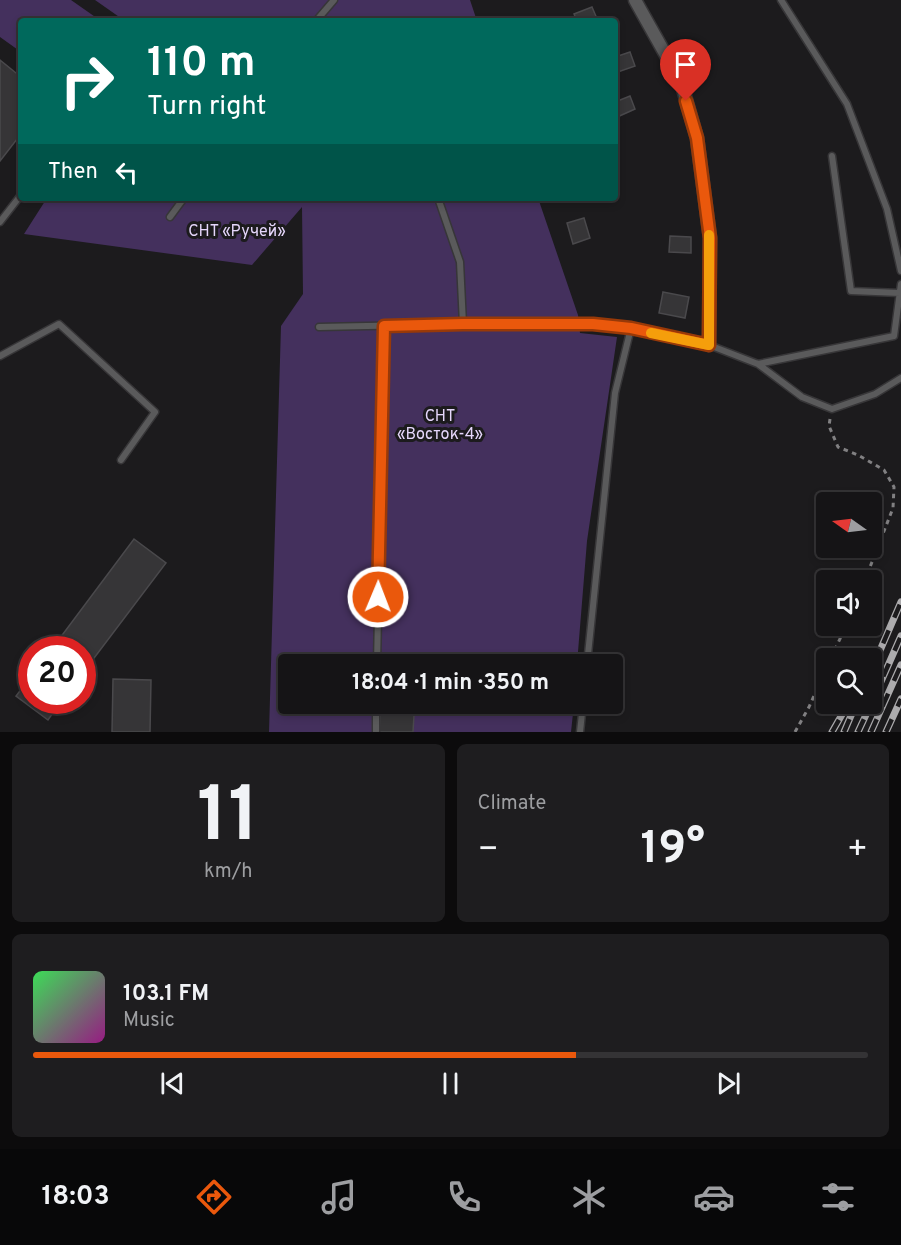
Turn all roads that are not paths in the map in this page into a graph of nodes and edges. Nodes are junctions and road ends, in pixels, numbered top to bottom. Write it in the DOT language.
graph roads {
  1 [pos="334,0"];
  2 [pos="635,0"];
  3 [pos="781,0"];
  4 [pos="319,18"];
  5 [pos="832,156"];
  6 [pos="18,199"];
  7 [pos="182,201"];
  8 [pos="439,201"];
  9 [pos="170,217"];
  10 [pos="0,222"];
  11 [pos="901,271"];
  12 [pos="901,284"];
  13 [pos="900,293"];
  14 [pos="463,324"];
  15 [pos="384,326"];
  16 [pos="320,327"];
  17 [pos="631,328"];
  18 [pos="709,345"];
  19 [pos="0,356"];
  20 [pos="758,364"];
  21 [pos="901,378"];
  22 [pos="121,459"];
  23 [pos="377,654"];
  24 [pos="588,654"];
  25 [pos="376,714"];
  26 [pos="582,714"];
  27 [pos="376,731"];
  28 [pos="580,732"];
  1 -- 4 [label="lane"];
  2 -- 18 [label="street"];
  3 -- 11 [label="lane"];
  5 -- 13 [label="lane"];
  6 -- 10 [label="lane"];
  7 -- 9 [label="lane"];
  8 -- 14 [label="lane"];
  12 -- 13 [label="lane"];
  13 -- 20 [label="lane"];
  14 -- 15 [label="lane"];
  14 -- 17 [label="lane"];
  15 -- 16 [label="lane"];
  15 -- 23 [label="lane"];
  17 -- 18 [label="lane"];
  17 -- 24 [label="lane"];
  18 -- 20 [label="lane"];
  19 -- 22 [label="lane"];
  20 -- 21 [label="lane"];
  25 -- 27 [label="lane"];
  26 -- 28 [label="lane"];
}
